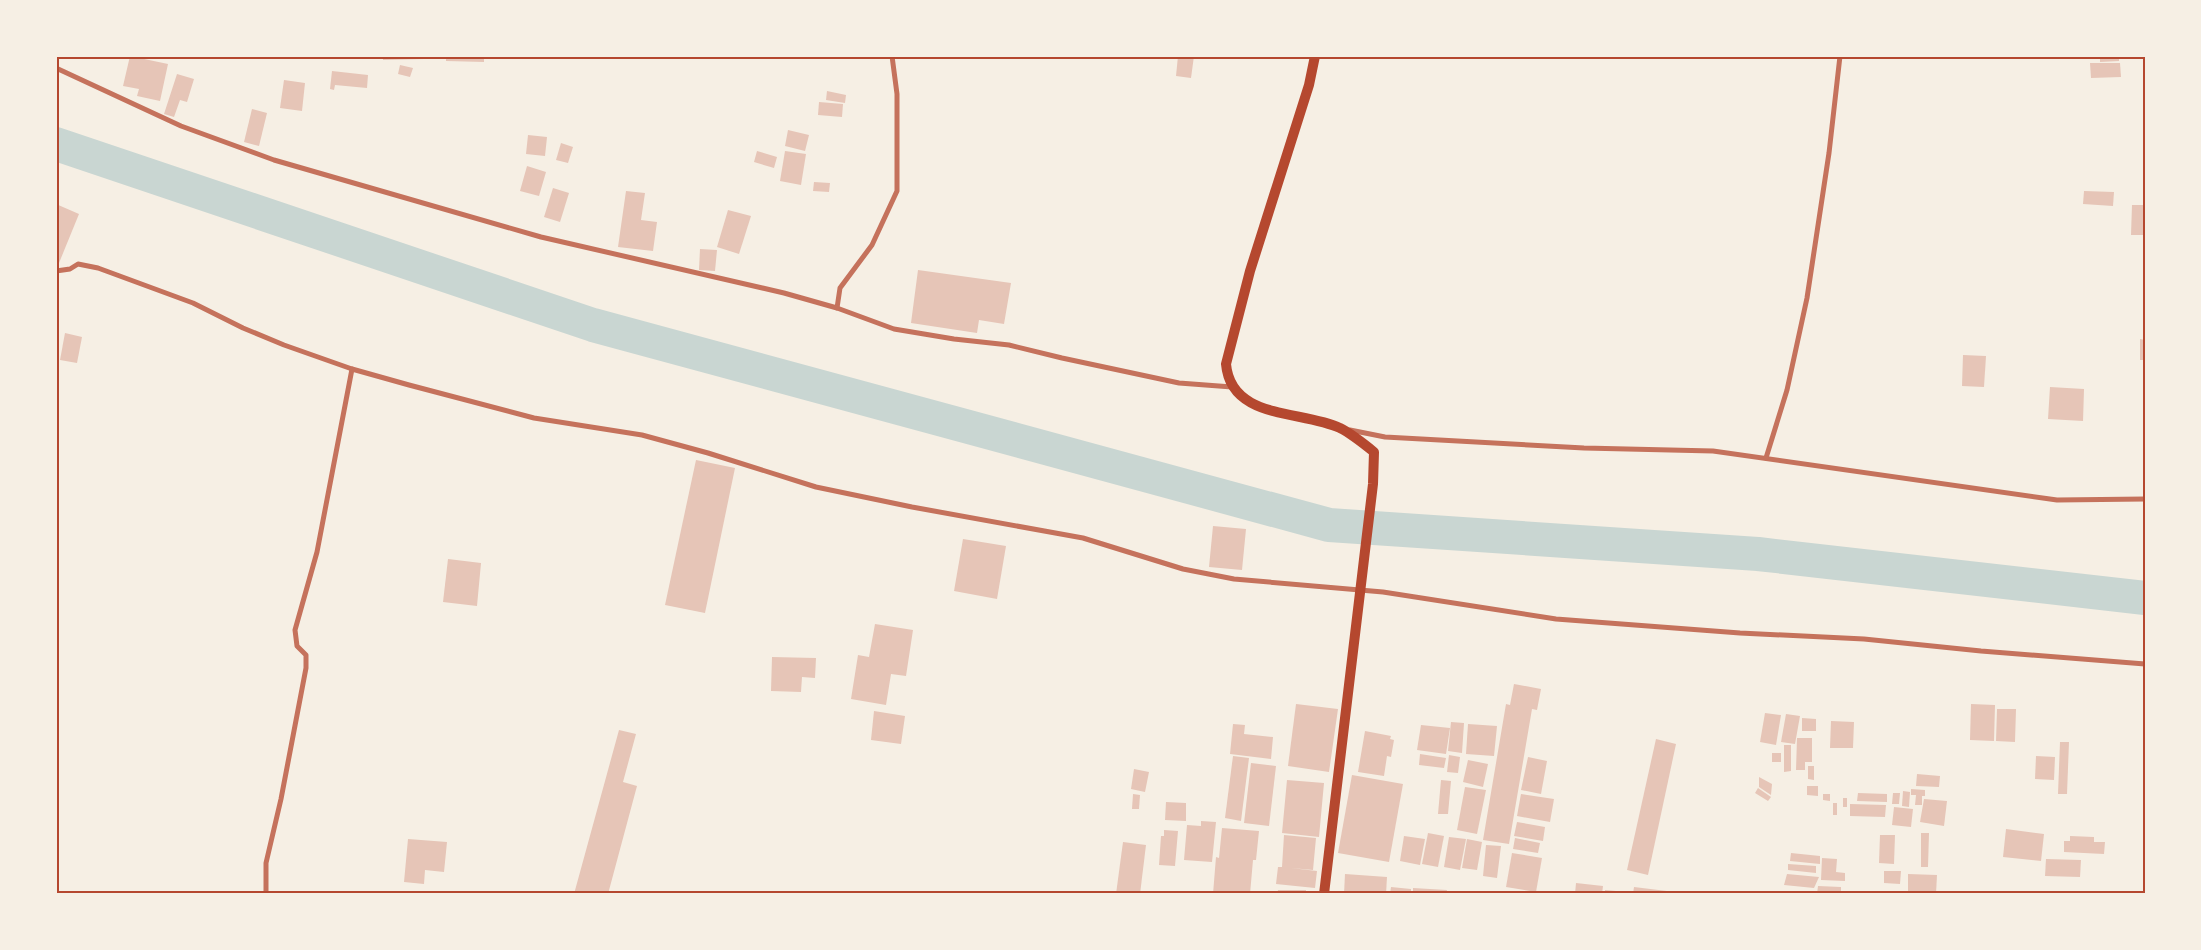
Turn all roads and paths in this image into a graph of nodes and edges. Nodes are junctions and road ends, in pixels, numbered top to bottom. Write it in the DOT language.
graph roads {
  1 [pos="892,56"];
  2 [pos="1315,56"];
  3 [pos="1840,56"];
  4 [pos="56,68"];
  5 [pos="56,271"];
  6 [pos="837,308"];
  7 [pos="352,369"];
  8 [pos="1232,387"];
  9 [pos="1338,428"];
  10 [pos="1766,458"];
  11 [pos="2145,499"];
  12 [pos="1360,590"];
  13 [pos="2145,664"];
  14 [pos="266,894"];
  15 [pos="1324,894"];
  1 -- 6 [label="street"];
  2 -- 8 [label="main road"];
  3 -- 10 [label="street"];
  4 -- 6 [label="street"];
  5 -- 7 [label="street"];
  6 -- 8 [label="street"];
  7 -- 12 [label="street"];
  7 -- 14 [label="street"];
  8 -- 9 [label="main road"];
  9 -- 10 [label="street"];
  9 -- 12 [label="main road"];
  10 -- 11 [label="street"];
  12 -- 13 [label="street"];
  12 -- 15 [label="main road"];
}
